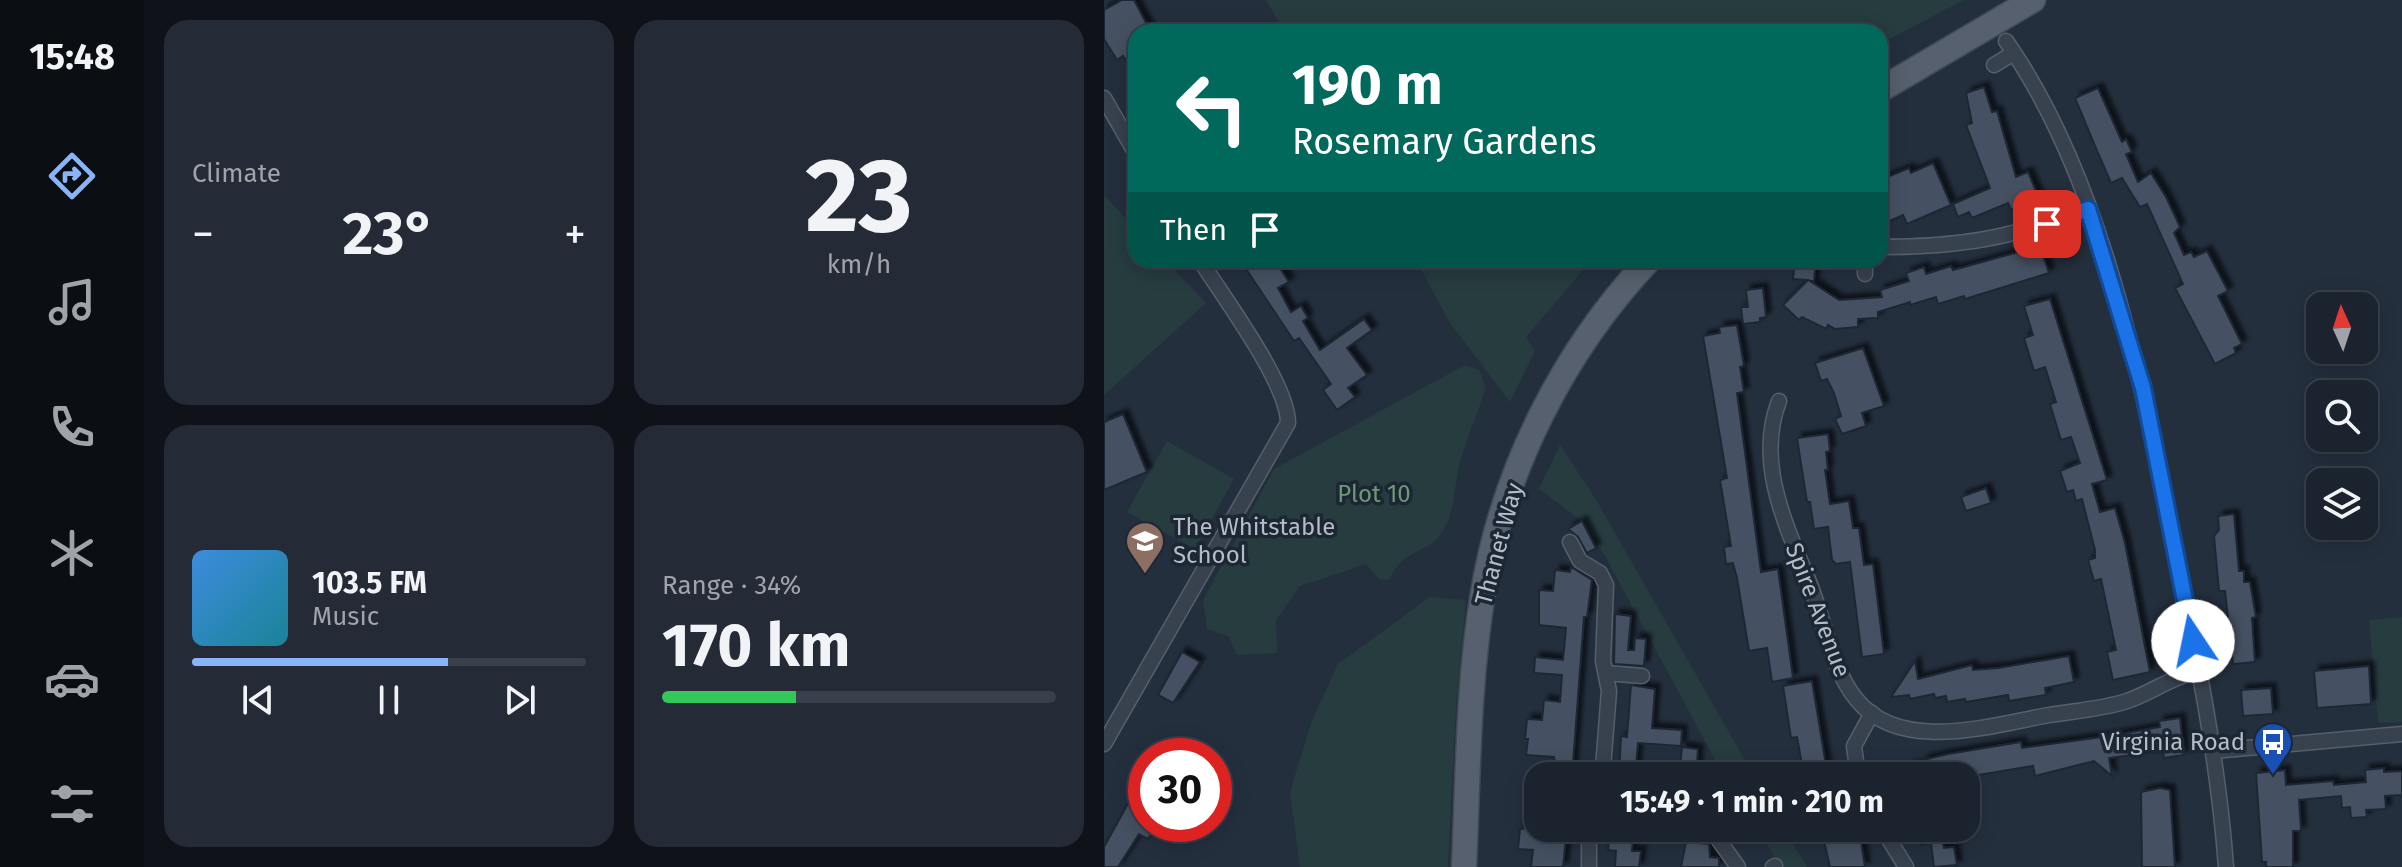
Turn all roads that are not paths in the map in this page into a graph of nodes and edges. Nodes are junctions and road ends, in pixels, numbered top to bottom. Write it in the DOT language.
graph roads {
  1 [pos="2033,0"];
  2 [pos="1994,65"];
  3 [pos="1888,85"];
  4 [pos="1104,98"];
  5 [pos="1128,140"];
  6 [pos="2088,209"];
  7 [pos="1888,247"];
  8 [pos="1205,268"];
  9 [pos="1642,268"];
  10 [pos="1779,401"];
  11 [pos="1570,542"];
  12 [pos="2199,671"];
  13 [pos="1606,673"];
  14 [pos="1642,676"];
  15 [pos="1872,713"];
  16 [pos="2402,734"];
  17 [pos="1104,744"];
  18 [pos="2214,751"];
  19 [pos="1603,762"];
  20 [pos="1856,762"];
  21 [pos="1589,842"];
  22 [pos="1720,842"];
  23 [pos="1891,842"];
  24 [pos="1464,867"];
  25 [pos="1589,867"];
  26 [pos="1738,867"];
  27 [pos="1906,867"];
  28 [pos="2226,867"];
  1 -- 3 [label="main road"];
  2 -- 6 [label="street"];
  4 -- 5 [label="street"];
  6 -- 7 [label="street"];
  6 -- 12 [label="street"];
  8 -- 17 [label="street"];
  9 -- 24 [label="main road, Thanet Way"];
  10 -- 15 [label="street, Spire Avenue"];
  11 -- 13 [label="street"];
  12 -- 15 [label="street, Spire Avenue"];
  12 -- 18 [label="street"];
  13 -- 14 [label="street"];
  13 -- 19 [label="street"];
  15 -- 20 [label="street"];
  16 -- 18 [label="street"];
  18 -- 28 [label="street"];
  21 -- 25 [label="street"];
  22 -- 26 [label="street"];
  23 -- 27 [label="street"];
}
